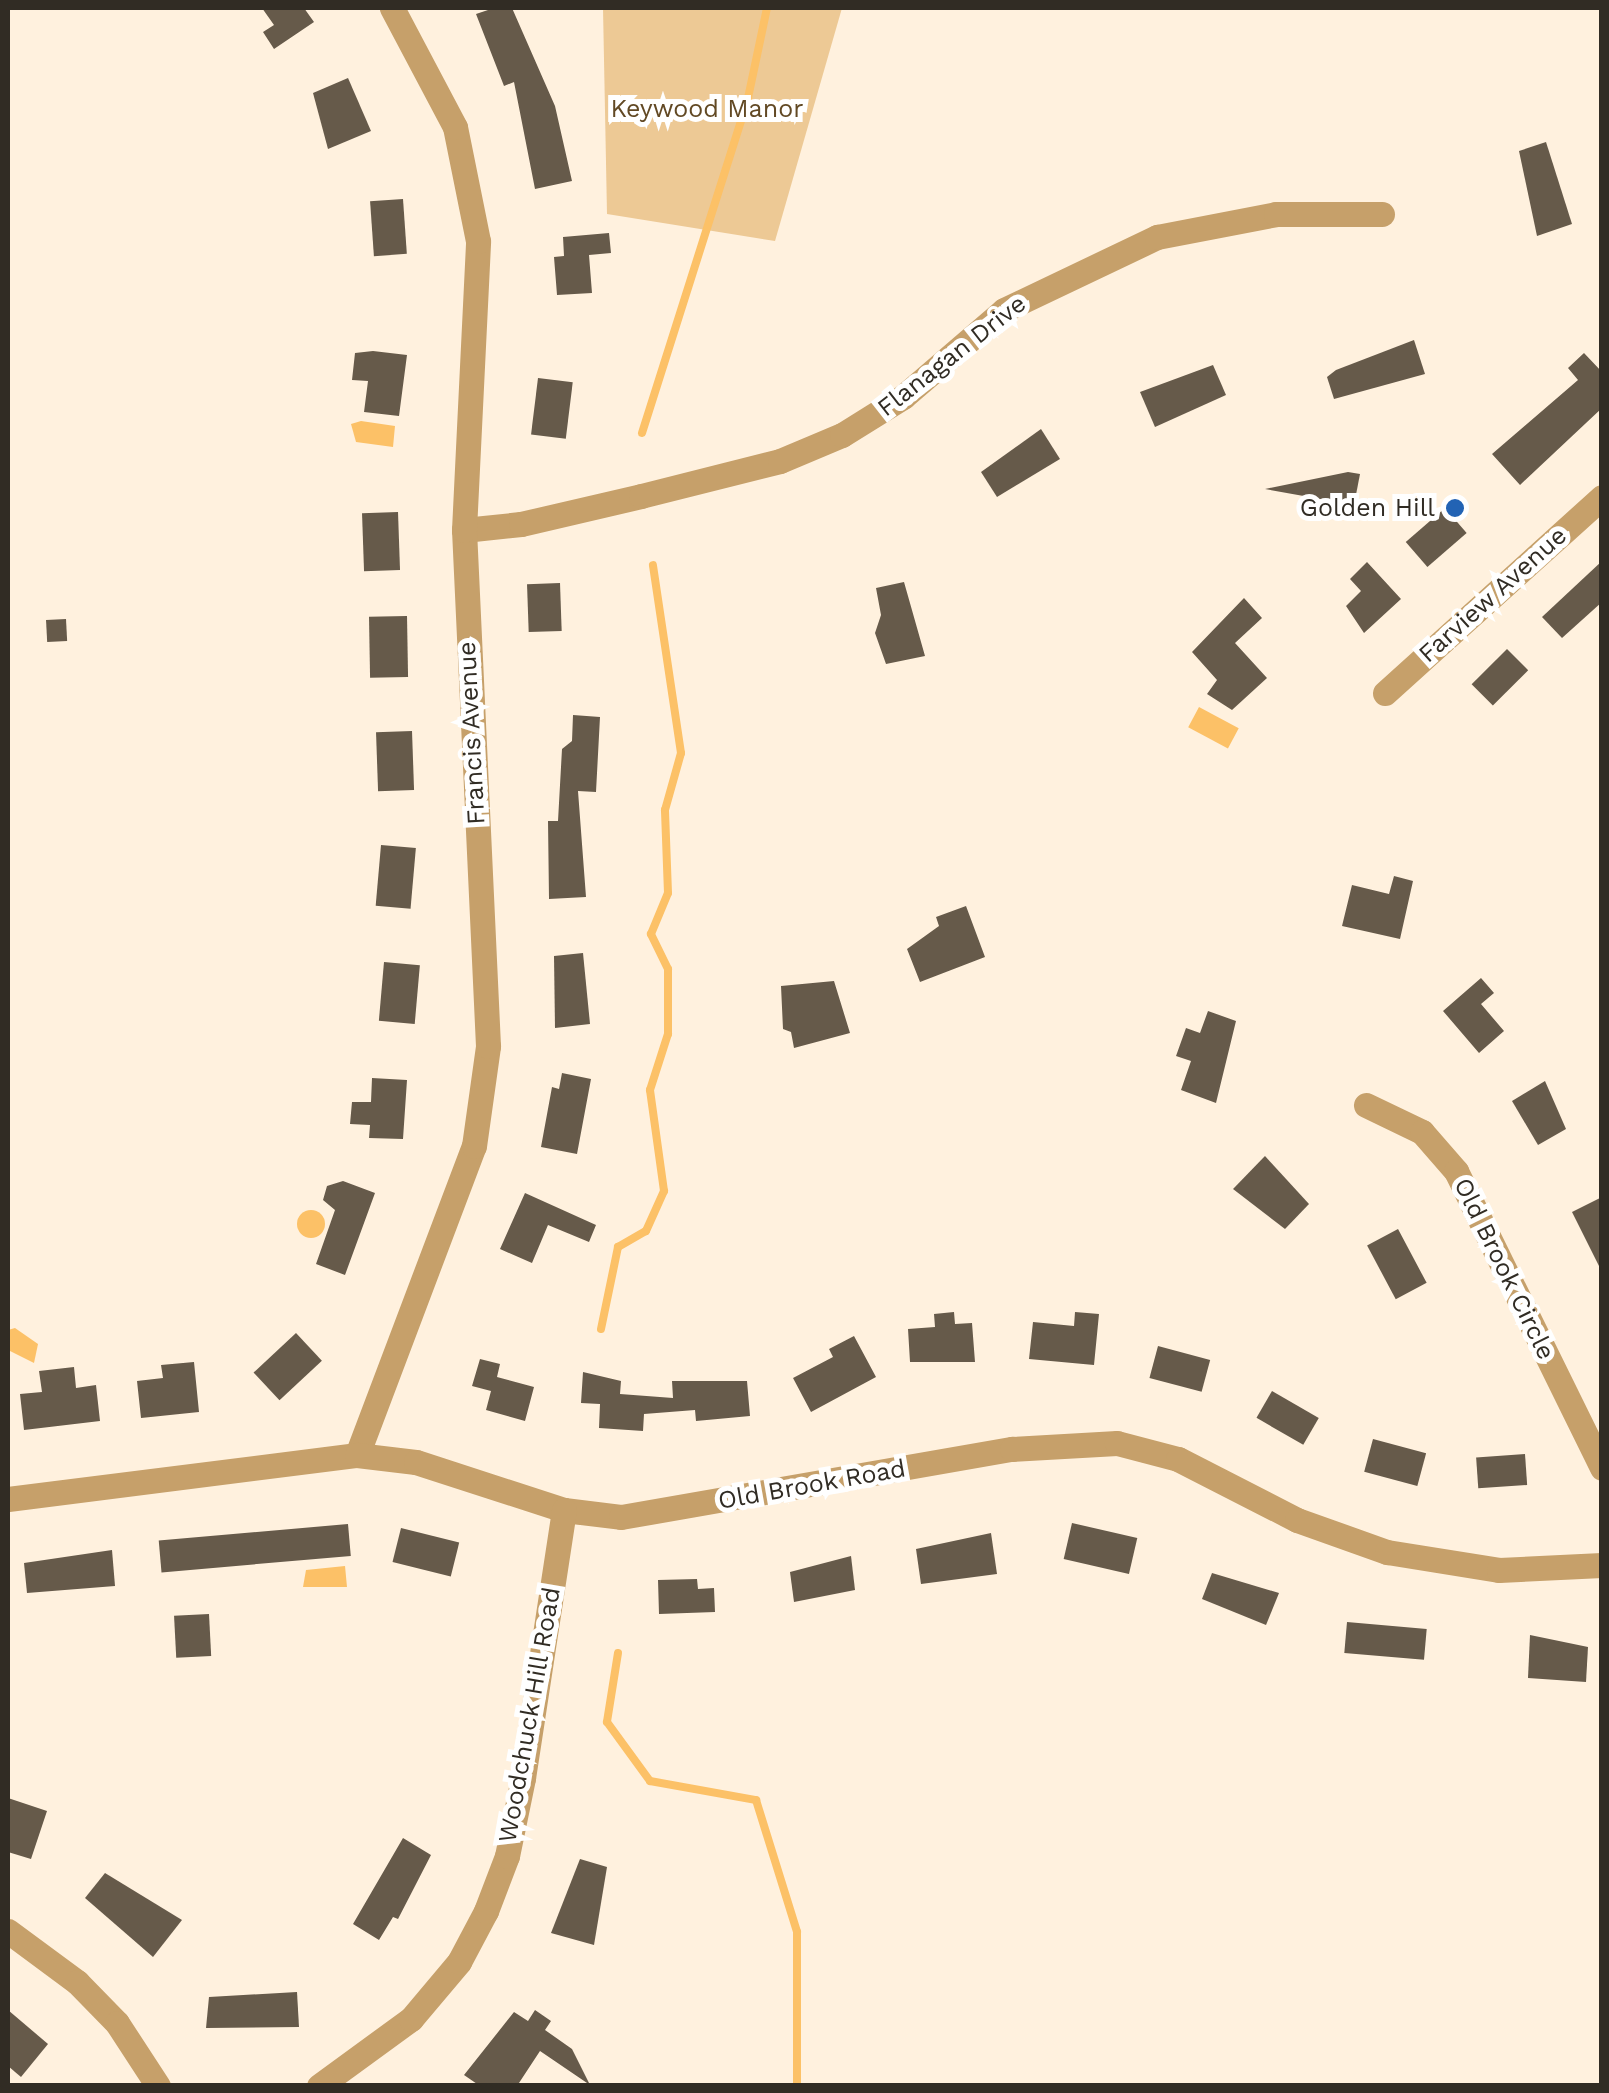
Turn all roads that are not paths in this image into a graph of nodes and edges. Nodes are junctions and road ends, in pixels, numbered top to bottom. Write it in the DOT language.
graph roads {
  1 [pos="392,8"];
  2 [pos="1382,214"];
  3 [pos="1602,497"];
  4 [pos="464,530"];
  5 [pos="1385,693"];
  6 [pos="1366,1105"];
  7 [pos="357,1455"];
  8 [pos="1602,1468"];
  9 [pos="8,1499"];
  10 [pos="564,1510"];
  11 [pos="1602,1565"];
  12 [pos="8,1932"];
  13 [pos="158,2086"];
  14 [pos="319,2086"];
  1 -- 4 [label="street, Francis Avenue"];
  2 -- 4 [label="street, Flanagan Drive"];
  3 -- 5 [label="street, Farview Avenue"];
  4 -- 7 [label="street, Francis Avenue"];
  6 -- 8 [label="street, Old Brook Circle"];
  7 -- 9 [label="street, Old Brook Road"];
  7 -- 10 [label="street, Old Brook Road"];
  10 -- 11 [label="street, Old Brook Road"];
  10 -- 14 [label="street, Woodchuck Hill Road"];
  12 -- 13 [label="street"];
}
